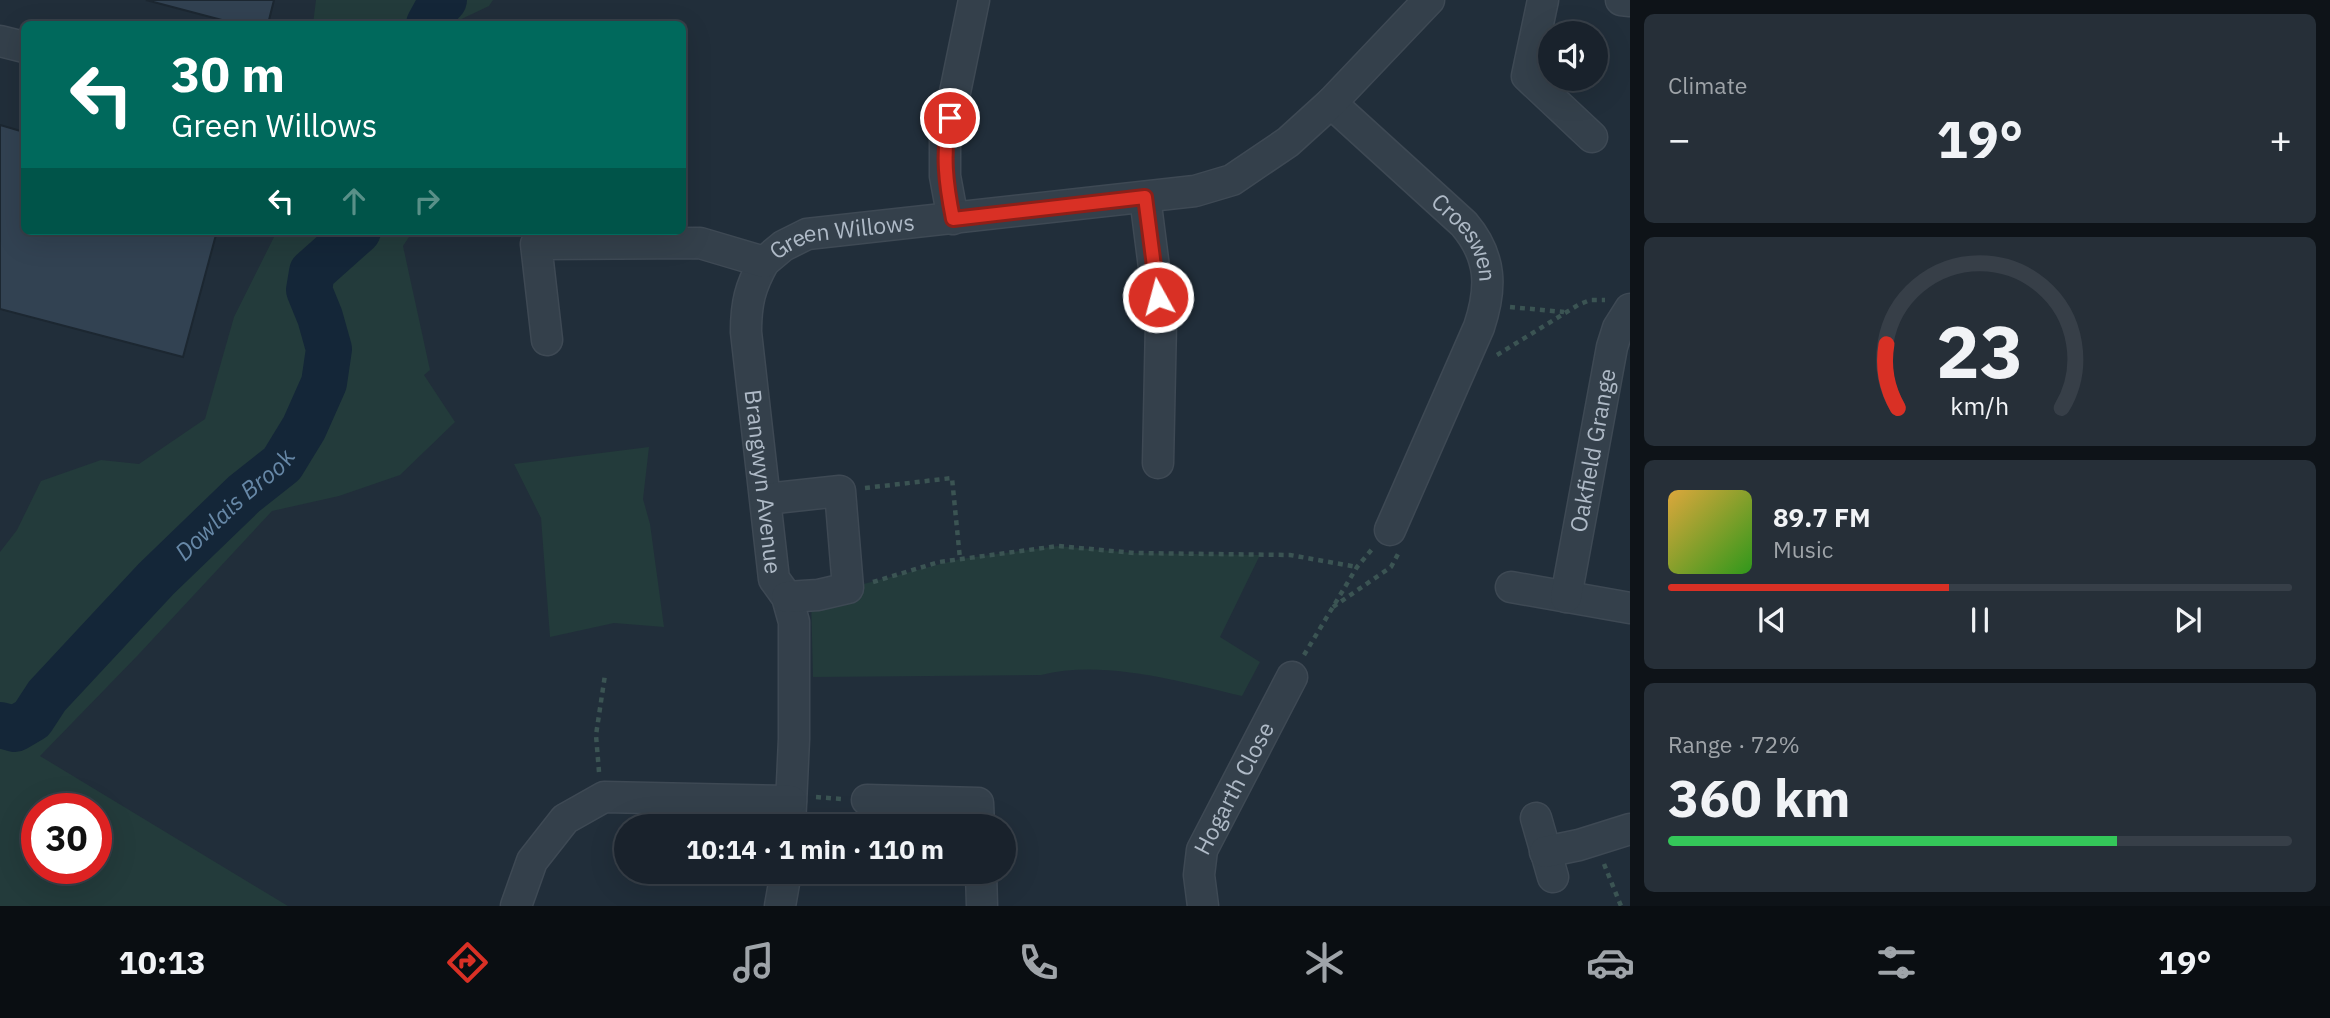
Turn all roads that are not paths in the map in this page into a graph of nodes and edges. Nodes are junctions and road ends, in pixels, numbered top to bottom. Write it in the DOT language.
graph roads {
  1 [pos="974,0"];
  2 [pos="1429,0"];
  3 [pos="1543,0"];
  4 [pos="1621,0"];
  5 [pos="1630,1"];
  6 [pos="0,41"];
  7 [pos="21,46"];
  8 [pos="1331,103"];
  9 [pos="1592,137"];
  10 [pos="1145,197"];
  11 [pos="953,219"];
  12 [pos="764,262"];
  13 [pos="1629,310"];
  14 [pos="547,340"];
  15 [pos="1158,463"];
  16 [pos="766,499"];
  17 [pos="1396,538"];
  18 [pos="1511,587"];
  19 [pos="787,597"];
  20 [pos="1566,597"];
  21 [pos="1630,608"];
  22 [pos="1292,677"];
  23 [pos="867,800"];
  24 [pos="791,808"];
  25 [pos="978,814"];
  26 [pos="1536,818"];
  27 [pos="1630,829"];
  28 [pos="784,884"];
  29 [pos="981,884"];
  30 [pos="516,906"];
  31 [pos="780,906"];
  32 [pos="982,906"];
  33 [pos="1203,906"];
  1 -- 11 [label="street"];
  2 -- 8 [label="street, Green Willows"];
  3 -- 9 [label="street"];
  4 -- 5 [label="street"];
  6 -- 7 [label="street"];
  8 -- 10 [label="street, Green Willows"];
  8 -- 17 [label="street, Croeswen"];
  10 -- 11 [label="street, Green Willows"];
  10 -- 15 [label="street"];
  11 -- 12 [label="street, Green Willows"];
  12 -- 14 [label="street, Green Willows"];
  12 -- 16 [label="street, Brangwyn Avenue"];
  13 -- 20 [label="street, Oakfield Grange"];
  16 -- 19 [label="street, Brangwyn Avenue"];
  16 -- 19 [label="street"];
  18 -- 20 [label="street"];
  19 -- 24 [label="street, Brangwyn Avenue"];
  20 -- 21 [label="street"];
  22 -- 33 [label="street, Hogarth Close"];
  23 -- 25 [label="street"];
  24 -- 30 [label="street"];
  26 -- 27 [label="street"];
  28 -- 31 [label="street"];
  29 -- 32 [label="street"];
}
